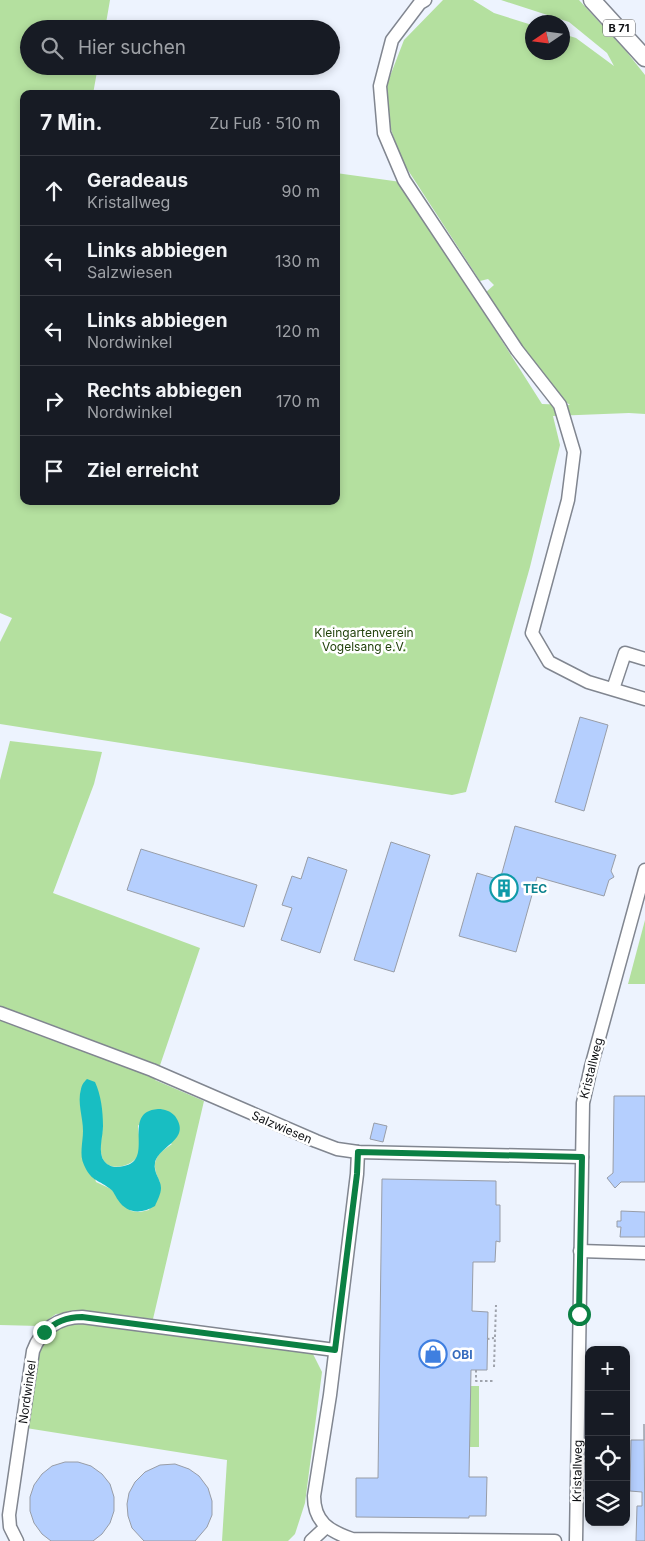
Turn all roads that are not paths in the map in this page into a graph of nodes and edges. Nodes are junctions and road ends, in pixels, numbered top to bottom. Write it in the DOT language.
graph roads {
  1 [pos="425,0"];
  2 [pos="592,0"];
  3 [pos="645,58"];
  4 [pos="645,659"];
  5 [pos="613,689"];
  6 [pos="645,699"];
  7 [pos="645,870"];
  8 [pos="0,1013"];
  9 [pos="358,1152"];
  10 [pos="582,1157"];
  11 [pos="580,1252"];
  12 [pos="645,1253"];
  13 [pos="335,1350"];
  14 [pos="326,1527"];
  15 [pos="16,1541"];
  16 [pos="311,1541"];
  17 [pos="554,1541"];
  18 [pos="576,1541"];
  1 -- 5 [label="street"];
  2 -- 3 [label="main road, B 71"];
  4 -- 5 [label="street"];
  5 -- 6 [label="street"];
  7 -- 10 [label="street, Kristallweg"];
  8 -- 9 [label="street, Salzwiesen"];
  9 -- 10 [label="street, Salzwiesen"];
  9 -- 13 [label="street"];
  10 -- 11 [label="street, Kristallweg"];
  11 -- 12 [label="street"];
  11 -- 18 [label="street, Kristallweg"];
  13 -- 14 [label="street"];
  13 -- 15 [label="street, Nordwinkel"];
  14 -- 16 [label="street"];
  14 -- 17 [label="street"];
}
